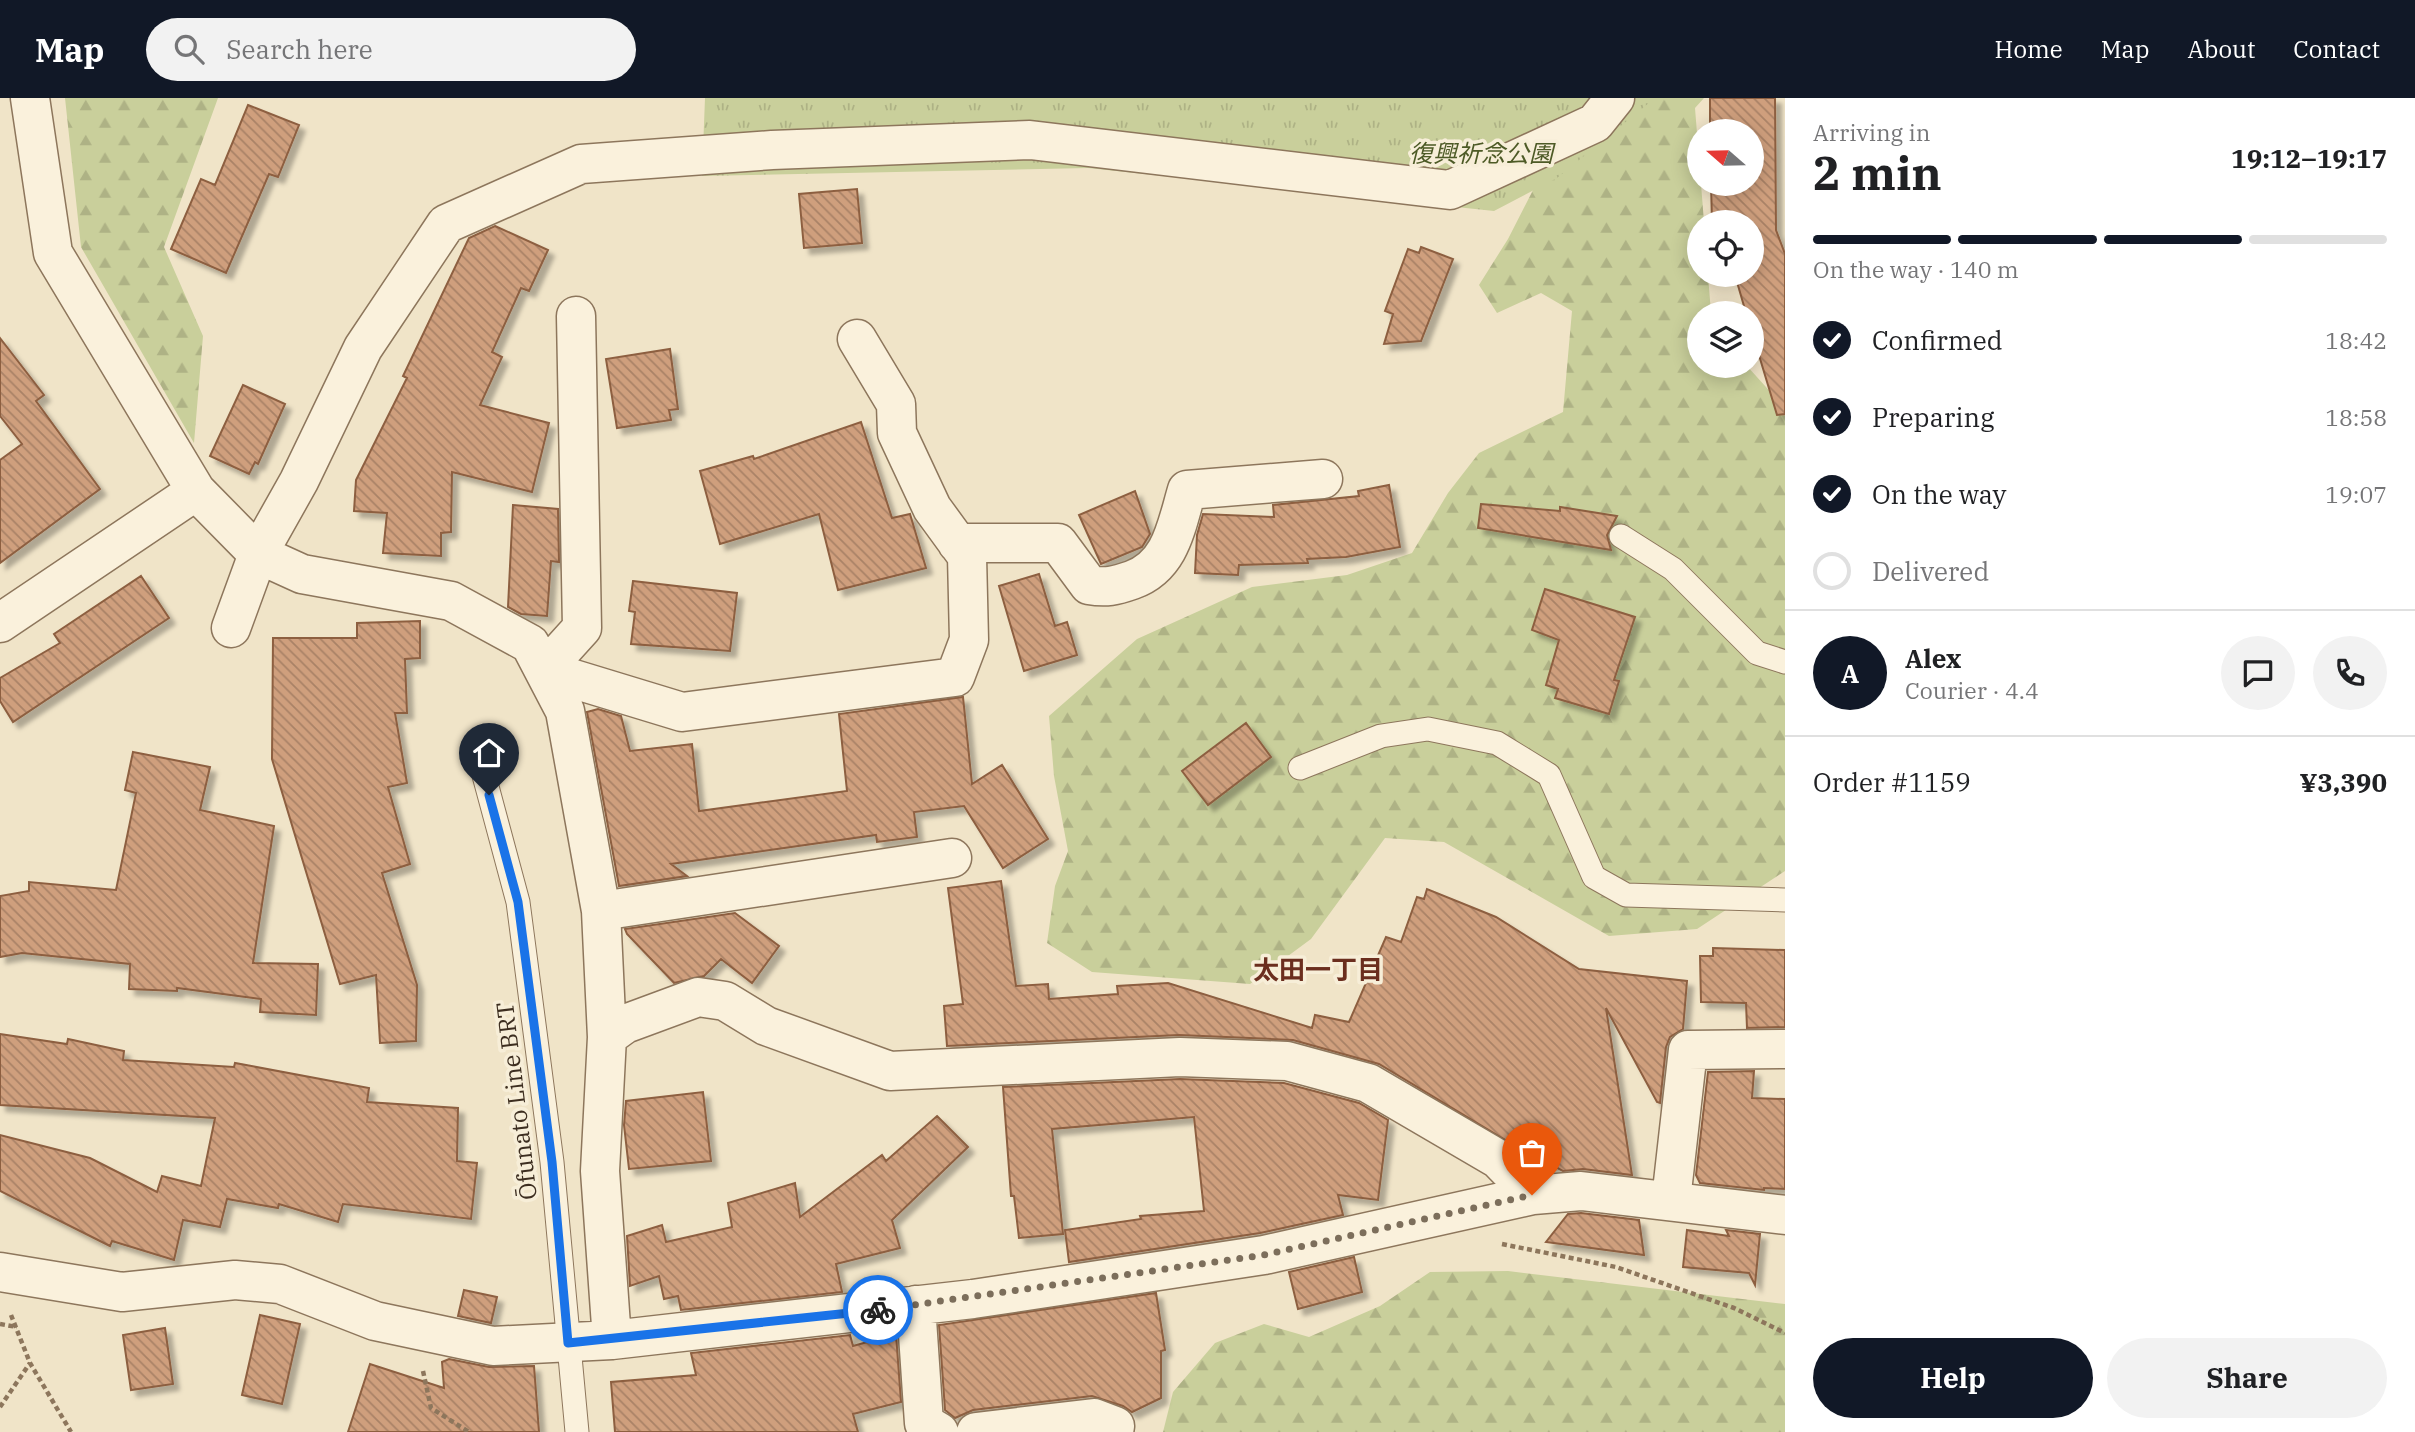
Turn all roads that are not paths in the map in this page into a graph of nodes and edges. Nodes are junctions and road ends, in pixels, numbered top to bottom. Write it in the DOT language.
graph roads {
  1 [pos="30,98"];
  2 [pos="1615,98"];
  3 [pos="576,316"];
  4 [pos="857,339"];
  5 [pos="1323,479"];
  6 [pos="196,491"];
  7 [pos="1621,536"];
  8 [pos="957,543"];
  9 [pos="258,554"];
  10 [pos="0,623"];
  11 [pos="231,628"];
  12 [pos="1785,662"];
  13 [pos="544,670"];
  14 [pos="482,768"];
  15 [pos="1300,768"];
  16 [pos="952,858"];
  17 [pos="1785,900"];
  18 [pos="601,911"];
  19 [pos="607,1037"];
  20 [pos="1785,1049"];
  21 [pos="1532,1195"];
  22 [pos="1671,1200"];
  23 [pos="1785,1215"];
  24 [pos="10,1274"];
  25 [pos="916,1306"];
  26 [pos="612,1340"];
  27 [pos="568,1343"];
  28 [pos="578,1432"];
  29 [pos="939,1432"];
  30 [pos="976,1432"];
  31 [pos="1114,1432"];
  1 -- 6 [label="street"];
  2 -- 9 [label="street"];
  3 -- 13 [label="street"];
  4 -- 8 [label="street"];
  5 -- 8 [label="street"];
  6 -- 9 [label="street"];
  6 -- 10 [label="street"];
  7 -- 12 [label="lane"];
  8 -- 13 [label="street"];
  9 -- 11 [label="street"];
  9 -- 13 [label="street"];
  13 -- 18 [label="street"];
  14 -- 27 [label="lane, Ōfunato Line BRT"];
  15 -- 17 [label="lane"];
  16 -- 18 [label="street"];
  18 -- 19 [label="street"];
  19 -- 21 [label="street"];
  19 -- 26 [label="street"];
  20 -- 22 [label="street"];
  21 -- 22 [label="street"];
  21 -- 25 [label="street"];
  22 -- 23 [label="street"];
  24 -- 27 [label="street"];
  25 -- 26 [label="street"];
  25 -- 29 [label="street"];
  26 -- 27 [label="street"];
  27 -- 28 [label="lane, Ōfunato Line BRT"];
  30 -- 31 [label="street"];
}
